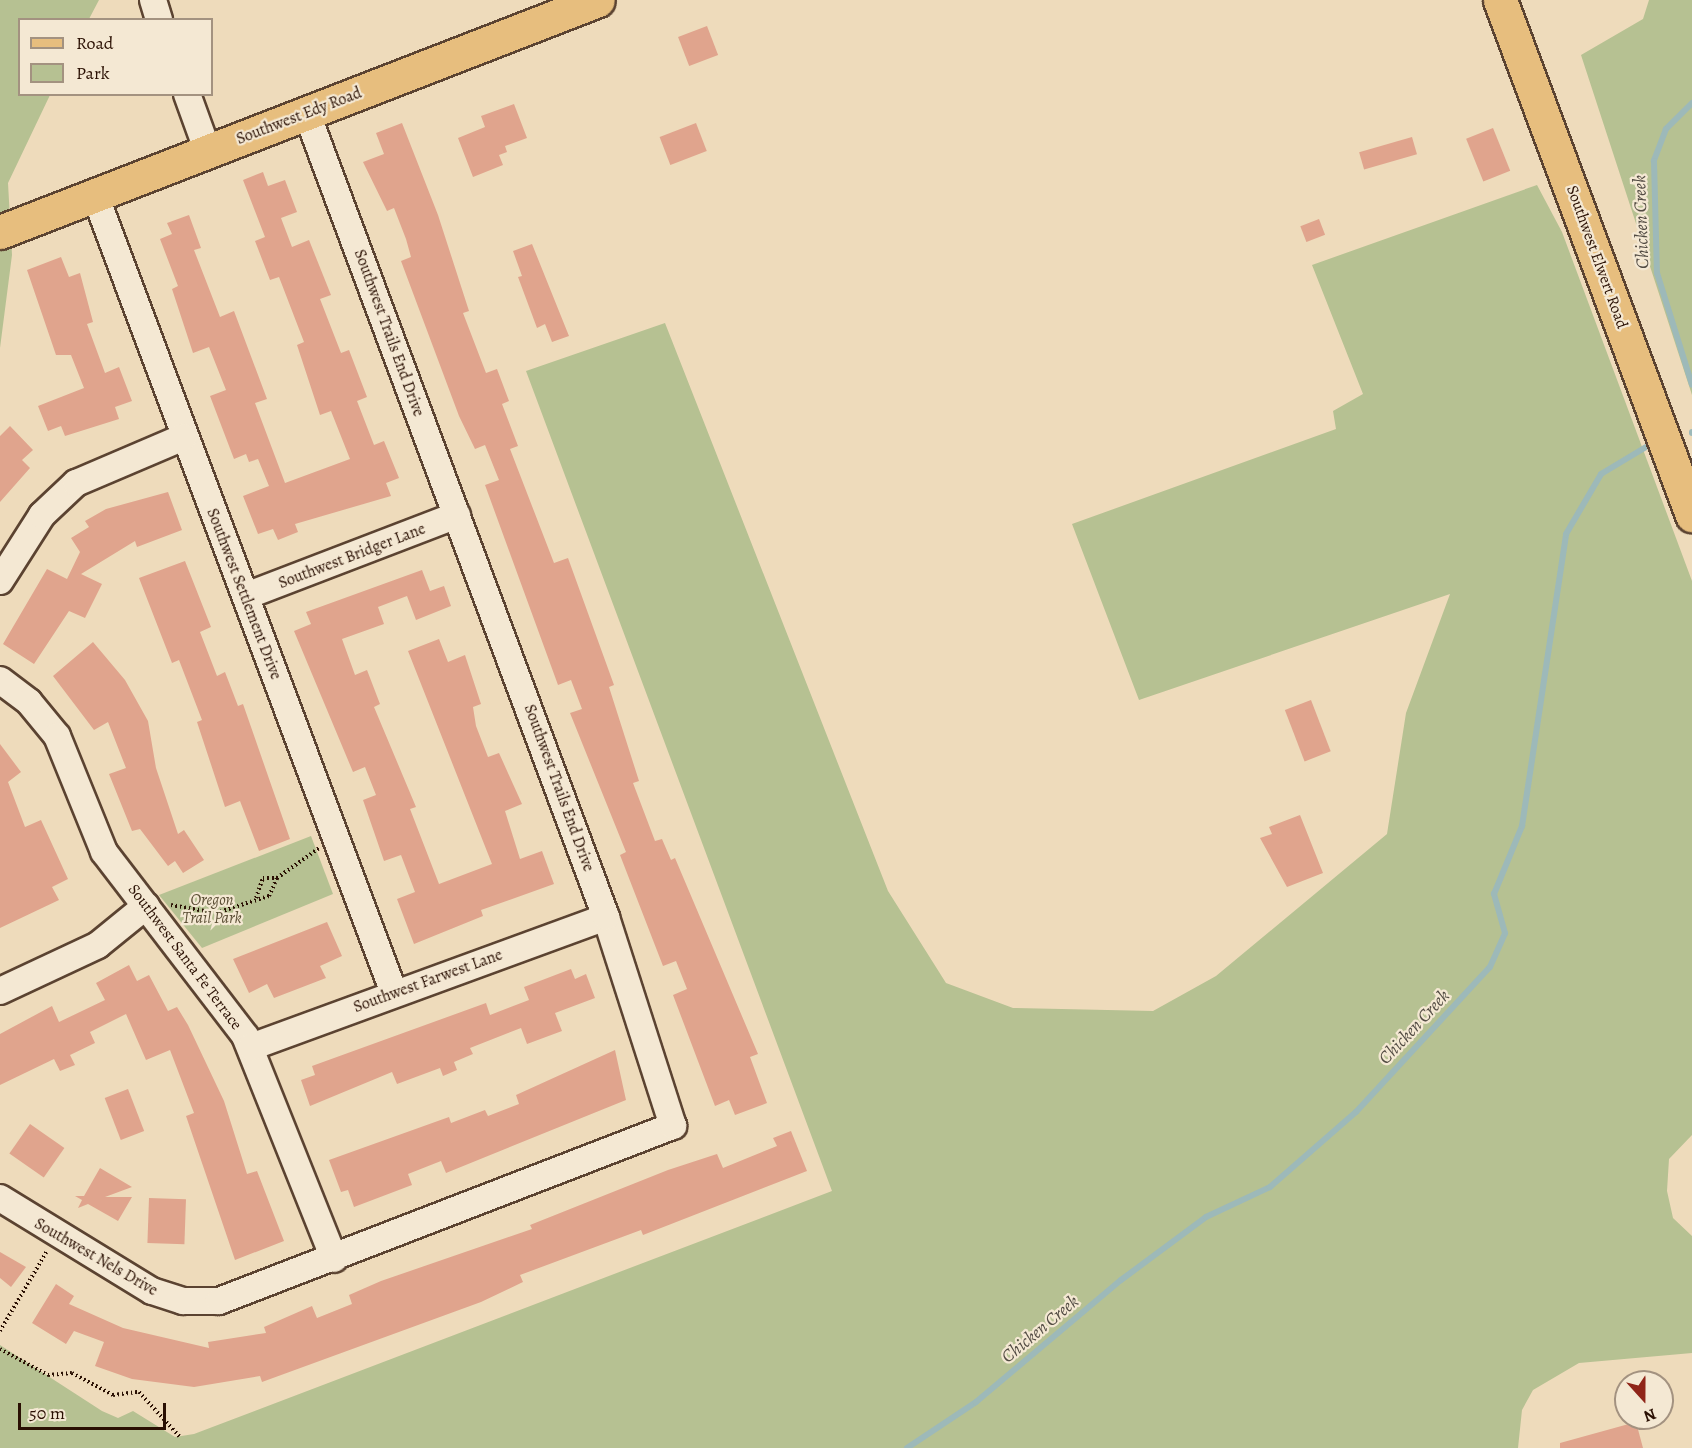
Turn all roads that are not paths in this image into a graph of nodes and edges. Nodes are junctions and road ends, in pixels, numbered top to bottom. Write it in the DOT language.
graph roads {
  1 [pos="153,0"];
  2 [pos="598,0"];
  3 [pos="1500,0"];
  4 [pos="158,18"];
  5 [pos="188,96"];
  6 [pos="307,114"];
  7 [pos="208,152"];
  8 [pos="96,195"];
  9 [pos="0,232"];
  10 [pos="184,437"];
  11 [pos="457,515"];
  12 [pos="1692,516"];
  13 [pos="0,581"];
  14 [pos="246,596"];
  15 [pos="0,680"];
  16 [pos="150,912"];
  17 [pos="606,917"];
  18 [pos="0,991"];
  19 [pos="393,993"];
  20 [pos="251,1047"];
  21 [pos="0,1198"];
  22 [pos="334,1259"];
  1 -- 4 [label="street"];
  2 -- 6 [label="main road, Southwest Edy Road"];
  3 -- 12 [label="main road, Southwest Elwert Road"];
  5 -- 7 [label="street"];
  6 -- 7 [label="main road, Southwest Edy Road"];
  6 -- 11 [label="street, Southwest Trails End Drive"];
  7 -- 8 [label="main road, Southwest Edy Road"];
  8 -- 9 [label="main road, Southwest Edy Road"];
  8 -- 10 [label="street, Southwest Settlement Drive"];
  10 -- 13 [label="street"];
  10 -- 14 [label="street, Southwest Settlement Drive"];
  11 -- 14 [label="street, Southwest Bridger Lane"];
  11 -- 17 [label="street, Southwest Trails End Drive"];
  14 -- 19 [label="street, Southwest Settlement Drive"];
  15 -- 16 [label="street, Southwest Santa Fe Terrace"];
  16 -- 18 [label="street"];
  16 -- 20 [label="street, Southwest Santa Fe Terrace"];
  17 -- 19 [label="street, Southwest Farwest Lane"];
  17 -- 22 [label="street, Southwest Trails End Drive"];
  19 -- 20 [label="street, Southwest Farwest Lane"];
  20 -- 22 [label="street, Southwest Santa Fe Terrace"];
  21 -- 22 [label="street, Southwest Nels Drive"];
}
